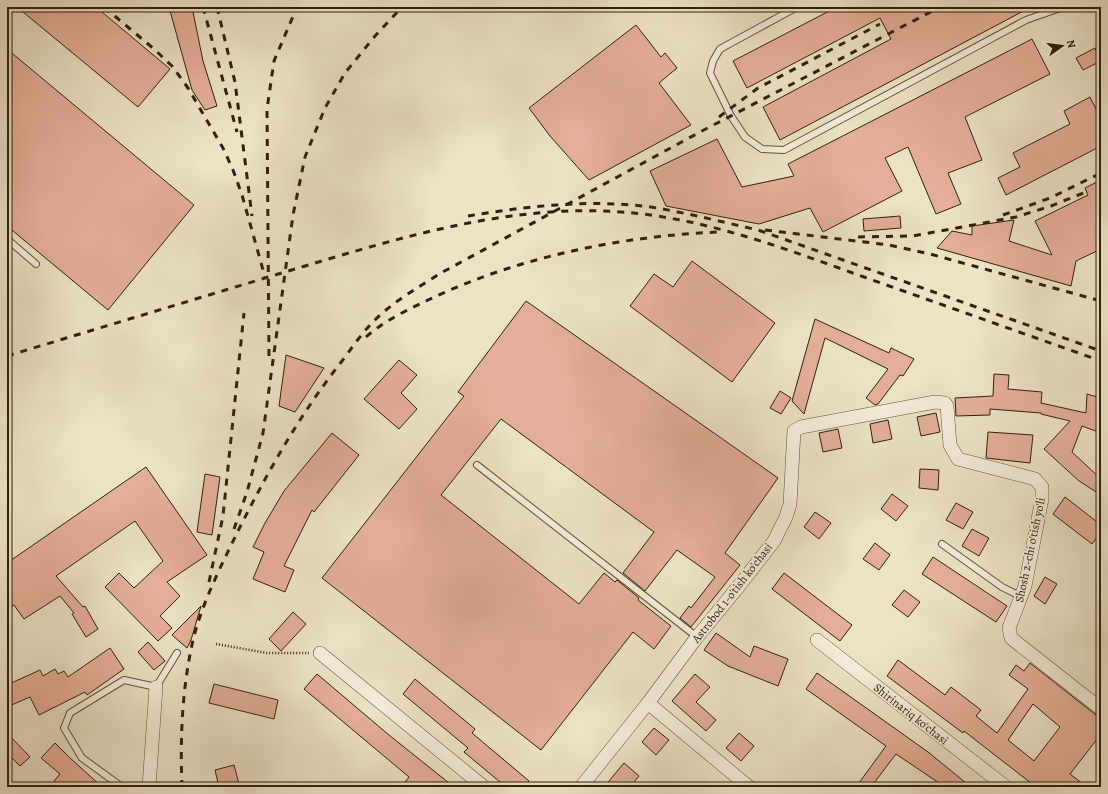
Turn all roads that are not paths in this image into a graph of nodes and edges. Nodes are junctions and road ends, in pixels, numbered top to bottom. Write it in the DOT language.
graph roads {
  1 [pos="797,7"];
  2 [pos="1063,7"];
  3 [pos="7,239"];
  4 [pos="36,264"];
  5 [pos="948,410"];
  6 [pos="477,465"];
  7 [pos="942,544"];
  8 [pos="1022,597"];
  9 [pos="697,637"];
  10 [pos="817,640"];
  11 [pos="320,653"];
  12 [pos="176,654"];
  13 [pos="156,687"];
  14 [pos="648,703"];
  15 [pos="1101,709"];
  16 [pos="122,787"];
  17 [pos="149,787"];
  18 [pos="484,787"];
  19 [pos="581,787"];
  20 [pos="749,787"];
  21 [pos="1006,787"];
  1 -- 2 [label="lane"];
  3 -- 4 [label="lane"];
  5 -- 8 [label="street, Shosh 2-chi o'tish yo'li"];
  5 -- 9 [label="street, Astrobod 1-o'tish ko'chasi"];
  6 -- 9 [label="lane"];
  7 -- 8 [label="lane"];
  8 -- 15 [label="street, Shosh 2-chi o'tish yo'li"];
  9 -- 14 [label="street, Astrobod 1-o'tish ko'chasi"];
  10 -- 21 [label="street, Shirinariq ko'chasi"];
  11 -- 18 [label="street"];
  12 -- 13 [label="lane"];
  13 -- 16 [label="lane"];
  13 -- 17 [label="street"];
  14 -- 19 [label="street, Astrobod 1-o'tish ko'chasi"];
  14 -- 20 [label="street"];
}
